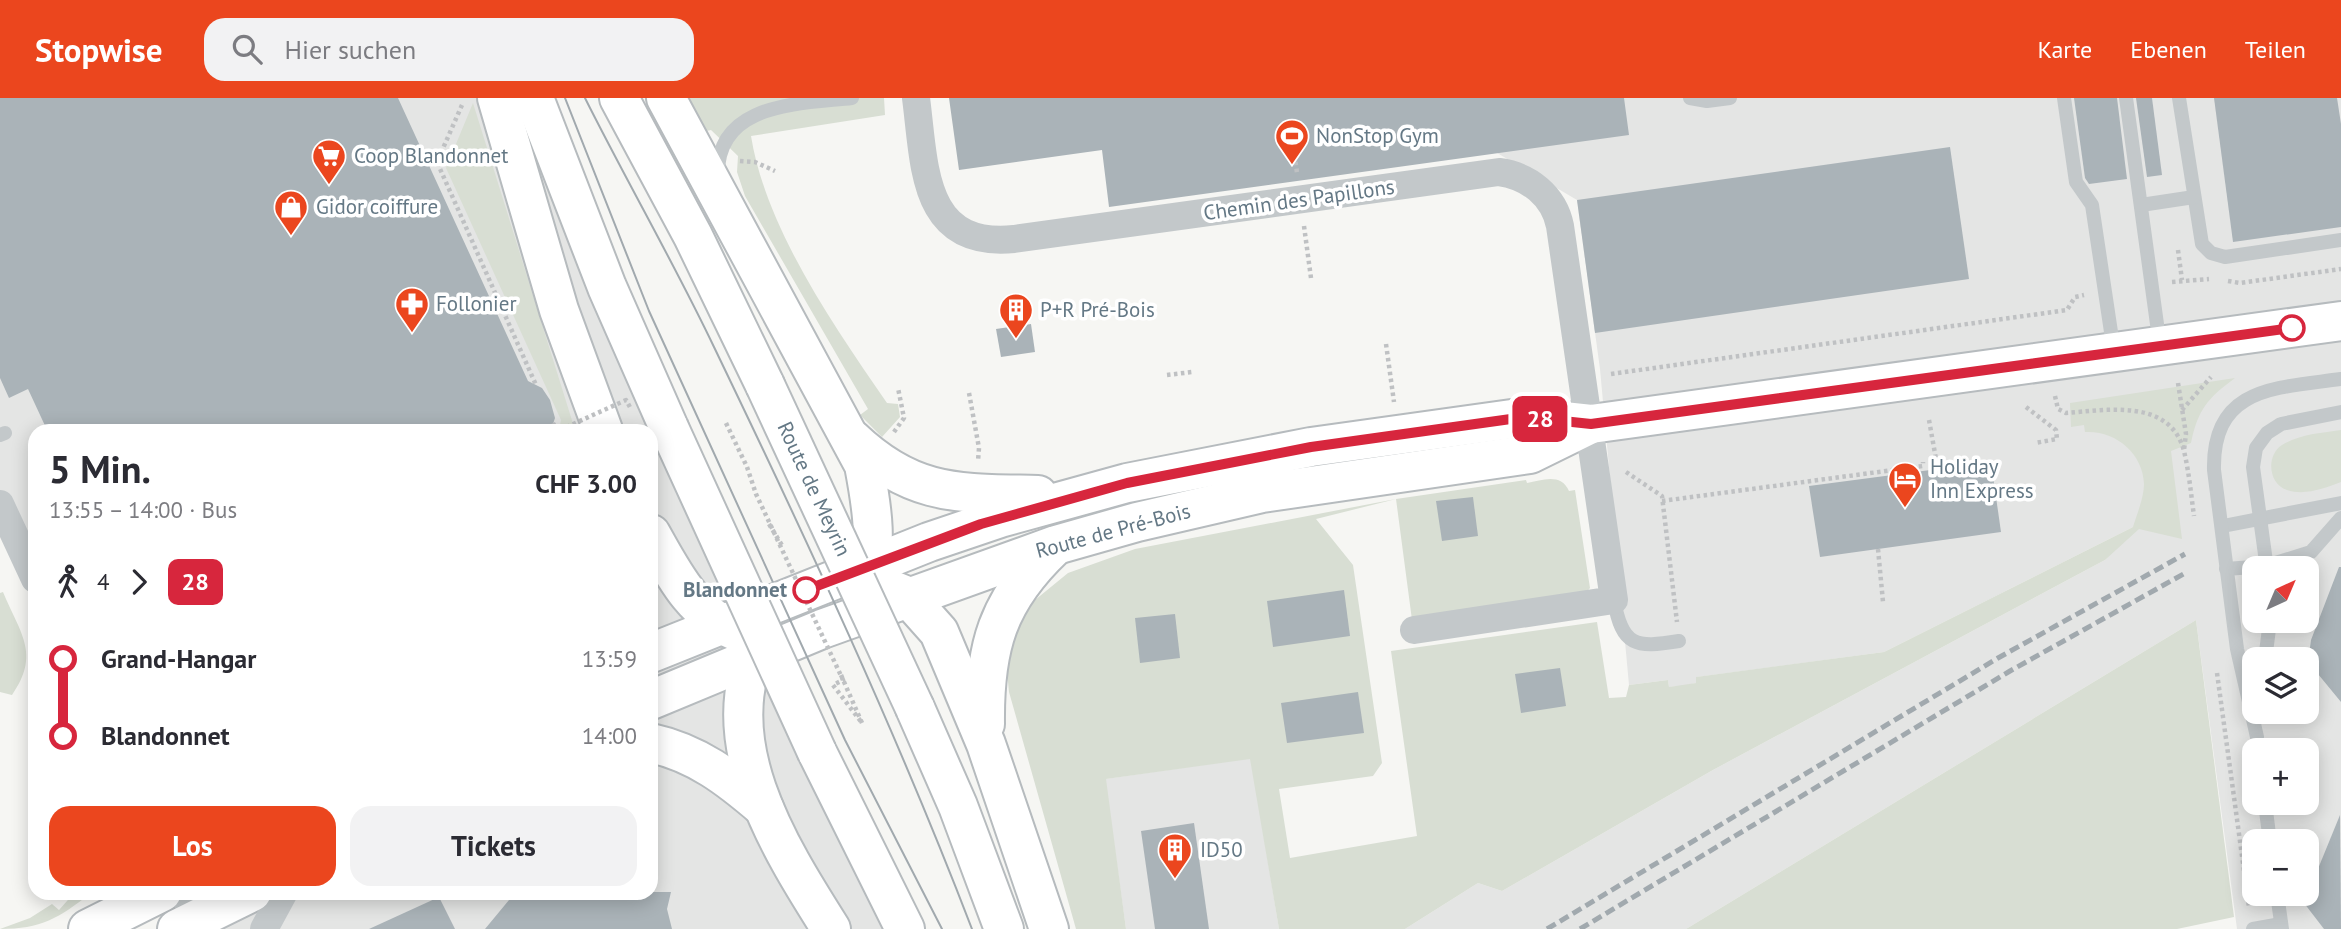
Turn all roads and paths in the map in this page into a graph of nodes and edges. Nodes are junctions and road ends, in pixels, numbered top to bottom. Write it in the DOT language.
graph roads {
  1 [pos="465,98"];
  2 [pos="497,98"];
  3 [pos="534,98"];
  4 [pos="619,98"];
  5 [pos="666,98"];
  6 [pos="852,98"];
  7 [pos="916,98"];
  8 [pos="1690,98"];
  9 [pos="1730,98"];
  10 [pos="2064,98"];
  11 [pos="2126,98"];
  12 [pos="2179,98"];
  13 [pos="775,172"];
  14 [pos="728,176"];
  15 [pos="2194,197"];
  16 [pos="2141,205"];
  17 [pos="2341,240"];
  18 [pos="2341,268"];
  19 [pos="2214,279"];
  20 [pos="2227,281"];
  21 [pos="2151,285"];
  22 [pos="2104,292"];
  23 [pos="2341,321"];
  24 [pos="1386,344"];
  25 [pos="2160,347"];
  26 [pos="2114,353"];
  27 [pos="1192,372"];
  28 [pos="1167,375"];
  29 [pos="2211,377"];
  30 [pos="1584,378"];
  31 [pos="2341,379"];
  32 [pos="2178,383"];
  33 [pos="537,385"];
  34 [pos="898,388"];
  35 [pos="969,393"];
  36 [pos="1394,400"];
  37 [pos="2056,402"];
  38 [pos="2026,407"];
  39 [pos="2182,411"];
  40 [pos="2341,412"];
  41 [pos="904,418"];
  42 [pos="617,420"];
  43 [pos="1929,420"];
  44 [pos="726,423"];
  45 [pos="572,424"];
  46 [pos="1591,424"];
  47 [pos="849,436"];
  48 [pos="2035,443"];
  49 [pos="979,448"];
  50 [pos="2184,451"];
  51 [pos="1936,459"];
  52 [pos="1923,462"];
  53 [pos="1626,471"];
  54 [pos="1075,496"];
  55 [pos="1662,501"];
  56 [pos="2341,503"];
  57 [pos="0,504"];
  58 [pos="2341,518"];
  59 [pos="2259,520"];
  60 [pos="769,524"];
  61 [pos="2223,526"];
  62 [pos="2196,529"];
  63 [pos="1056,545"];
  64 [pos="658,546"];
  65 [pos="783,547"];
  66 [pos="1878,549"];
  67 [pos="2265,556"];
  68 [pos="2299,556"];
  69 [pos="28,564"];
  70 [pos="2242,568"];
  71 [pos="2226,569"];
  72 [pos="867,573"];
  73 [pos="814,587"];
  74 [pos="907,596"];
  75 [pos="1614,600"];
  76 [pos="1883,602"];
  77 [pos="719,624"];
  78 [pos="1413,629"];
  79 [pos="812,632"];
  80 [pos="1679,641"];
  81 [pos="758,647"];
  82 [pos="658,650"];
  83 [pos="2215,661"];
  84 [pos="841,675"];
  85 [pos="658,696"];
  86 [pos="2257,738"];
  87 [pos="986,744"];
  88 [pos="658,745"];
  89 [pos="764,808"];
  90 [pos="146,900"];
  91 [pos="232,900"];
  92 [pos="280,900"];
  93 [pos="2278,906"];
  94 [pos="190,917"];
  95 [pos="2252,924"];
  96 [pos="2281,927"];
  97 [pos="88,929"];
  98 [pos="264,929"];
  99 [pos="831,929"];
  100 [pos="905,929"];
  101 [pos="1004,929"];
  102 [pos="1049,929"];
  1 -- 33 [label="path"];
  2 -- 42 [label="main road"];
  3 -- 100 [label="main road, bridge"];
  4 -- 101 [label="main road, Route de Meyrin, bridge"];
  5 -- 14 [label="main road"];
  6 -- 14 [label="lane"];
  7 -- 30 [label="street, Chemin des Papillons"];
  8 -- 9 [label="lane"];
  10 -- 22 [label="lane"];
  11 -- 16 [label="lane"];
  12 -- 15 [label="lane"];
  13 -- 14 [label="path"];
  14 -- 47 [label="main road"];
  15 -- 16 [label="lane"];
  15 -- 17 [label="lane"];
  16 -- 21 [label="lane"];
  18 -- 20 [label="path"];
  19 -- 21 [label="path"];
  21 -- 25 [label="lane"];
  22 -- 26 [label="lane"];
  22 -- 30 [label="path"];
  23 -- 25 [label="main road, Route de Pré-Bois"];
  24 -- 36 [label="path"];
  25 -- 26 [label="main road, Route de Pré-Bois"];
  26 -- 46 [label="main road, Route de Pré-Bois"];
  27 -- 28 [label="path"];
  29 -- 39 [label="path"];
  30 -- 46 [label="street, Chemin des Papillons"];
  31 -- 61 [label="lane"];
  32 -- 39 [label="path"];
  34 -- 41 [label="path"];
  35 -- 49 [label="path"];
  37 -- 50 [label="path"];
  38 -- 48 [label="path"];
  39 -- 50 [label="path"];
  40 -- 59 [label="lane"];
  42 -- 45 [label="path, bridge"];
  43 -- 51 [label="path"];
  44 -- 60 [label="path, bridge"];
  46 -- 54 [label="main road, Route de Pré-Bois"];
  46 -- 63 [label="main road, Route de Pré-Bois"];
  46 -- 75 [label="street, Chemin des Papillons"];
  47 -- 54 [label="main road"];
  47 -- 72 [label="main road"];
  50 -- 62 [label="path"];
  52 -- 55 [label="path"];
  53 -- 55 [label="path"];
  54 -- 72 [label="main road, Route de Pré-Bois"];
  55 -- 80 [label="path"];
  56 -- 59 [label="lane"];
  57 -- 69 [label="street"];
  58 -- 68 [label="lane"];
  59 -- 61 [label="lane"];
  59 -- 67 [label="lane"];
  60 -- 65 [label="path"];
  60 -- 84 [label="path, bridge"];
  61 -- 71 [label="lane"];
  63 -- 74 [label="main road, Route de Pré-Bois"];
  63 -- 87 [label="main road"];
  64 -- 77 [label="main road"];
  66 -- 76 [label="path"];
  70 -- 71 [label="lane"];
  71 -- 86 [label="lane"];
  72 -- 73 [label="main road, Route de Pré-Bois"];
  72 -- 74 [label="main road"];
  72 -- 79 [label="main road"];
  73 -- 77 [label="main road, Route de Pré-Bois"];
  73 -- 81 [label="main road"];
  74 -- 79 [label="main road, Route de Pré-Bois"];
  74 -- 87 [label="main road"];
  75 -- 78 [label="street"];
  75 -- 80 [label="lane"];
  77 -- 81 [label="main road"];
  77 -- 82 [label="main road, Route de Pré-Bois"];
  79 -- 81 [label="main road, Route de Pré-Bois"];
  81 -- 85 [label="main road"];
  81 -- 89 [label="main road"];
  83 -- 95 [label="path"];
  84 -- 84 [label="path, bridge"];
  87 -- 102 [label="main road"];
  88 -- 89 [label="main road"];
  89 -- 99 [label="main road"];
  90 -- 97 [label="main road"];
  91 -- 94 [label="main road"];
  92 -- 98 [label="street"];
  93 -- 96 [label="lane"];
  95 -- 96 [label="lane"];
}
